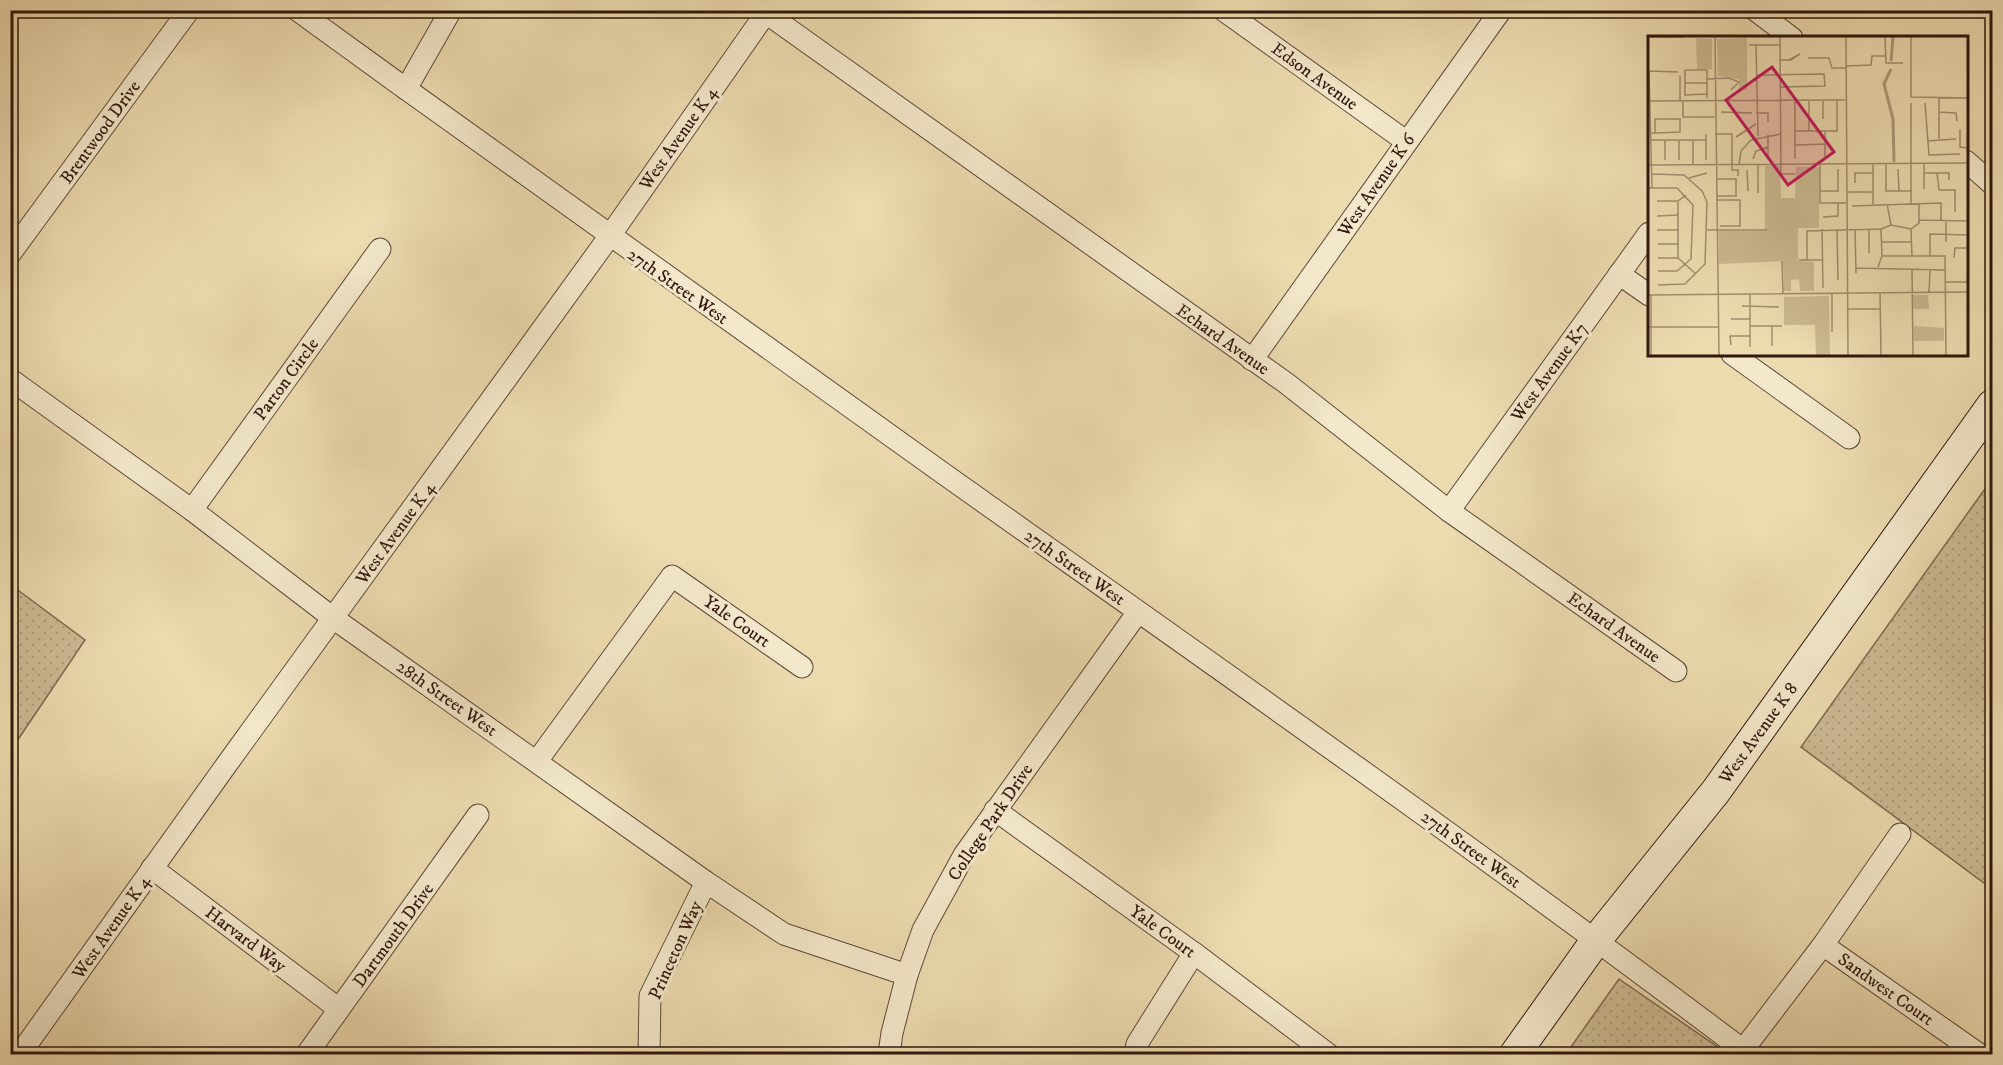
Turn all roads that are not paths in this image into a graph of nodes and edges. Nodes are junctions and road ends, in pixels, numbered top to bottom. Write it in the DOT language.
graph roads {
  1 [pos="189,10"];
  2 [pos="297,10"];
  3 [pos="451,10"];
  4 [pos="1224,10"];
  5 [pos="1501,10"];
  6 [pos="1755,10"];
  7 [pos="767,12"];
  8 [pos="1789,36"];
  9 [pos="406,89"];
  10 [pos="1407,142"];
  11 [pos="1967,163"];
  12 [pos="1992,184"];
  13 [pos="1648,234"];
  14 [pos="609,237"];
  15 [pos="380,249"];
  16 [pos="10,254"];
  17 [pos="1619,274"];
  18 [pos="1648,294"];
  19 [pos="1735,356"];
  20 [pos="1252,360"];
  21 [pos="10,379"];
  22 [pos="1992,405"];
  23 [pos="1850,438"];
  24 [pos="192,510"];
  25 [pos="1449,511"];
  26 [pos="1138,612"];
  27 [pos="333,618"];
  28 [pos="802,667"];
  29 [pos="1676,670"];
  30 [pos="537,761"];
  31 [pos="995,810"];
  32 [pos="478,815"];
  33 [pos="1900,834"];
  34 [pos="152,868"];
  35 [pos="706,882"];
  36 [pos="1597,939"];
  37 [pos="1823,945"];
  38 [pos="1194,953"];
  39 [pos="907,975"];
  40 [pos="339,1009"];
  41 [pos="20,1054"];
  42 [pos="307,1054"];
  43 [pos="649,1054"];
  44 [pos="889,1054"];
  45 [pos="1135,1054"];
  46 [pos="1328,1054"];
  47 [pos="1515,1054"];
  48 [pos="1979,1054"];
  1 -- 16 [label="street, Brentwood Drive"];
  2 -- 9 [label="street, 27th Street West"];
  3 -- 9 [label="street"];
  4 -- 10 [label="street, Edson Avenue"];
  5 -- 10 [label="street, West Avenue K 6"];
  6 -- 8 [label="street"];
  7 -- 14 [label="street, West Avenue K 4"];
  7 -- 20 [label="street, Echard Avenue"];
  9 -- 14 [label="street, 27th Street West"];
  10 -- 20 [label="street, West Avenue K 6"];
  11 -- 12 [label="street"];
  13 -- 17 [label="street, West Avenue K7"];
  14 -- 26 [label="street, 27th Street West"];
  14 -- 27 [label="street, West Avenue K 4"];
  15 -- 24 [label="street, Parton Circle"];
  17 -- 18 [label="street"];
  17 -- 25 [label="street, West Avenue K7"];
  19 -- 23 [label="street"];
  20 -- 25 [label="street, Echard Avenue"];
  21 -- 24 [label="street, 28th Street West"];
  22 -- 36 [label="street, West Avenue K 8"];
  24 -- 27 [label="street, 28th Street West"];
  25 -- 29 [label="street, Echard Avenue"];
  26 -- 31 [label="street, College Park Drive"];
  26 -- 36 [label="street, 27th Street West"];
  27 -- 30 [label="street, 28th Street West"];
  27 -- 34 [label="street, West Avenue K 4"];
  28 -- 30 [label="street, Yale Court"];
  30 -- 35 [label="street, 28th Street West"];
  31 -- 38 [label="street, Yale Court"];
  31 -- 39 [label="street, College Park Drive"];
  32 -- 40 [label="street, Dartmouth Drive"];
  33 -- 37 [label="street"];
  34 -- 40 [label="street, Harvard Way"];
  34 -- 41 [label="street, West Avenue K 4"];
  35 -- 39 [label="street, 28th Street West"];
  35 -- 43 [label="street, Princeton Way"];
  36 -- 37 [label="street, 27th Street West"];
  36 -- 47 [label="street, West Avenue K 8"];
  37 -- 48 [label="street, Sandwest Court"];
  38 -- 45 [label="street"];
  38 -- 46 [label="street, Yale Court"];
  39 -- 44 [label="street, College Park Drive"];
  40 -- 42 [label="street, Dartmouth Drive"];
}
